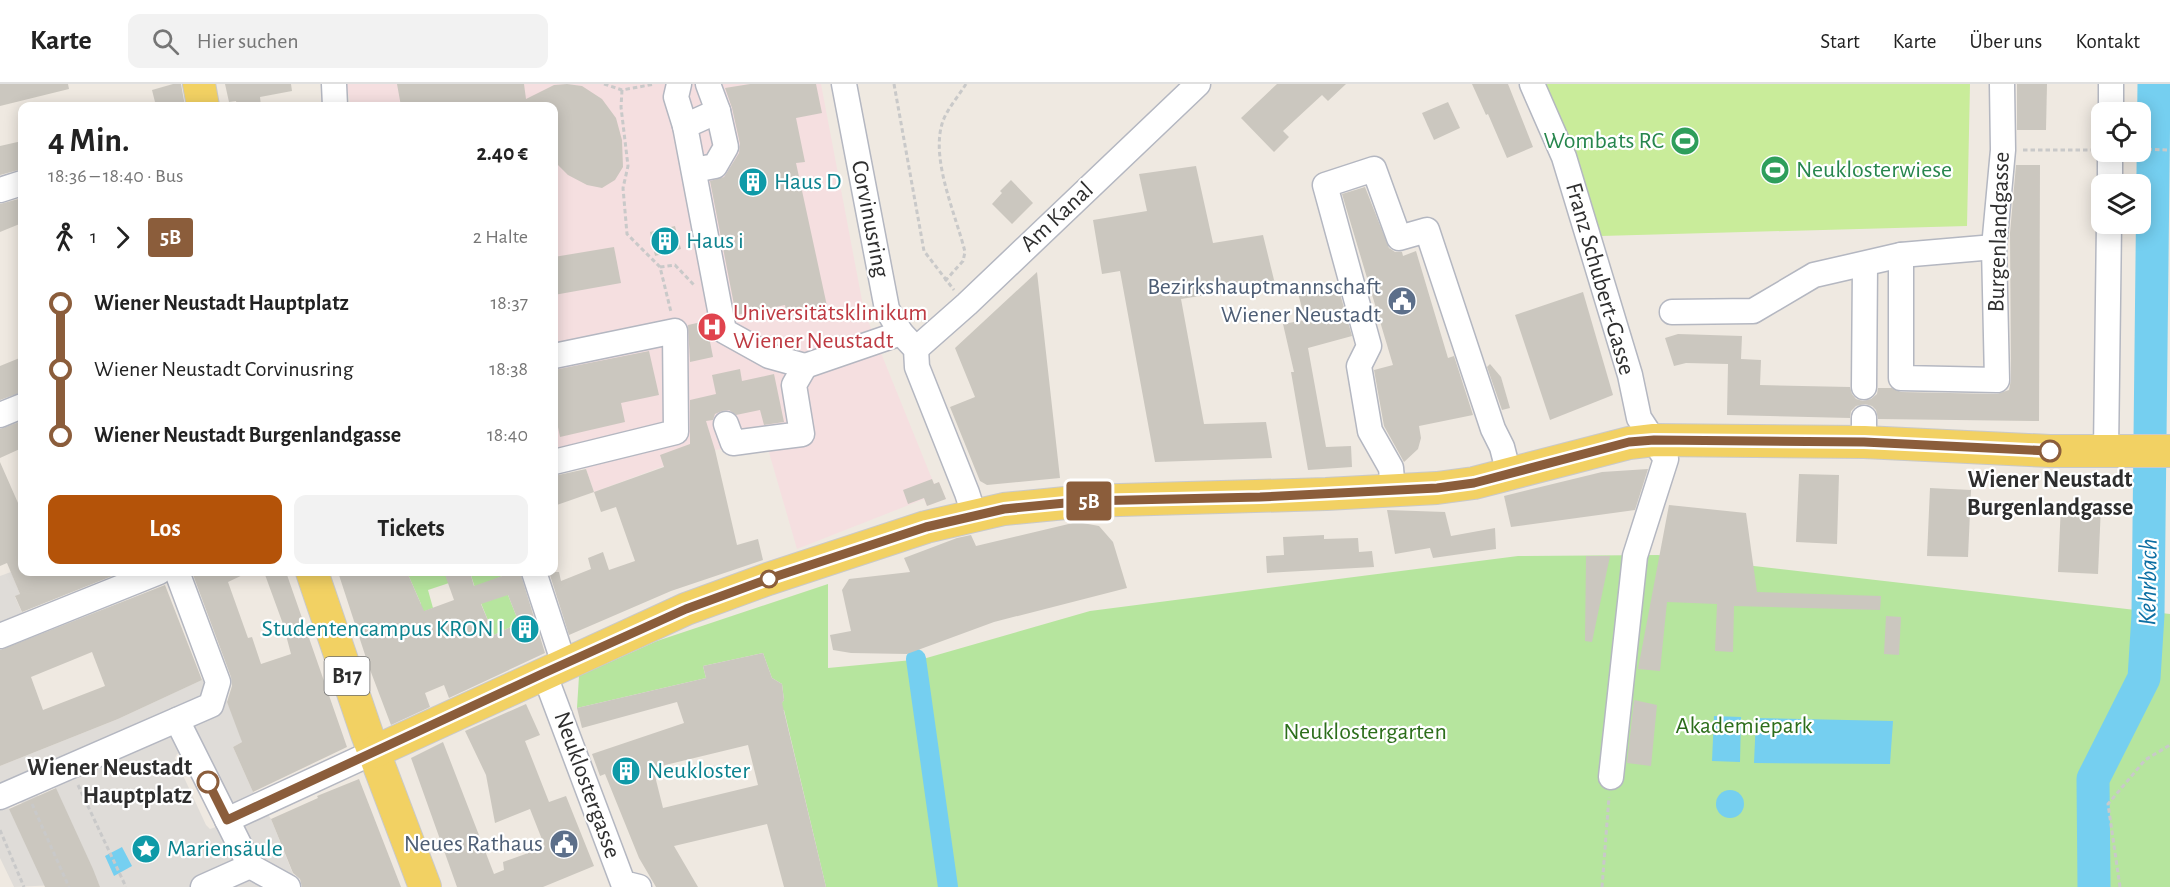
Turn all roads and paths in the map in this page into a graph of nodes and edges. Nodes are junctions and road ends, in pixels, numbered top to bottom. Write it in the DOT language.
graph roads {
  1 [pos="199,84"];
  2 [pos="334,84"];
  3 [pos="604,84"];
  4 [pos="655,84"];
  5 [pos="679,84"];
  6 [pos="708,84"];
  7 [pos="844,84"];
  8 [pos="894,84"];
  9 [pos="966,84"];
  10 [pos="1198,84"];
  11 [pos="1532,84"];
  12 [pos="2002,84"];
  13 [pos="2111,84"];
  14 [pos="622,90"];
  15 [pos="202,102"];
  16 [pos="335,102"];
  17 [pos="2111,102"];
  18 [pos="717,111"];
  19 [pos="685,126"];
  20 [pos="2151,149"];
  21 [pos="2003,150"];
  22 [pos="2091,150"];
  23 [pos="2170,150"];
  24 [pos="694,170"];
  25 [pos="18,184"];
  26 [pos="0,190"];
  27 [pos="2109,234"];
  28 [pos="1994,247"];
  29 [pos="1900,255"];
  30 [pos="1865,265"];
  31 [pos="660,267"];
  32 [pos="945,280"];
  33 [pos="700,292"];
  34 [pos="957,293"];
  35 [pos="1672,312"];
  36 [pos="675,331"];
  37 [pos="909,341"];
  38 [pos="558,355"];
  39 [pos="805,366"];
  40 [pos="1864,387"];
  41 [pos="18,408"];
  42 [pos="0,415"];
  43 [pos="726,424"];
  44 [pos="1654,440"];
  45 [pos="1506,450"];
  46 [pos="2106,451"];
  47 [pos="2157,451"];
  48 [pos="558,461"];
  49 [pos="1393,491"];
  50 [pos="974,515"];
  51 [pos="149,576"];
  52 [pos="178,576"];
  53 [pos="313,576"];
  54 [pos="535,576"];
  55 [pos="0,636"];
  56 [pos="554,668"];
  57 [pos="177,720"];
  58 [pos="2170,745"];
  59 [pos="374,752"];
  60 [pos="70,767"];
  61 [pos="1611,777"];
  62 [pos="24,787"];
  63 [pos="0,797"];
  64 [pos="227,820"];
  65 [pos="0,830"];
  66 [pos="250,866"];
  67 [pos="625,885"];
  68 [pos="24,887"];
  69 [pos="69,887"];
  70 [pos="126,887"];
  71 [pos="203,887"];
  72 [pos="288,887"];
  73 [pos="425,887"];
  74 [pos="1602,887"];
  75 [pos="2120,887"];
  1 -- 15 [label="main road"];
  2 -- 16 [label="street"];
  3 -- 14 [label="path"];
  4 -- 14 [label="path"];
  5 -- 19 [label="street"];
  6 -- 18 [label="street"];
  7 -- 37 [label="street, Corvinusring"];
  8 -- 32 [label="path"];
  9 -- 32 [label="path"];
  10 -- 37 [label="street, Am Kanal"];
  11 -- 44 [label="street, Franz Schubert-Gasse"];
  12 -- 21 [label="street, Burgenlandgasse"];
  13 -- 17 [label="street"];
  14 -- 31 [label="path"];
  18 -- 19 [label="street"];
  18 -- 24 [label="street"];
  19 -- 24 [label="street"];
  20 -- 23 [label="path"];
  21 -- 22 [label="path"];
  21 -- 28 [label="street, Burgenlandgasse"];
  24 -- 39 [label="street"];
  25 -- 26 [label="street"];
  27 -- 46 [label="street"];
  28 -- 29 [label="street"];
  28 -- 29 [label="street, Burgenlandgasse"];
  29 -- 30 [label="street"];
  30 -- 35 [label="street"];
  30 -- 40 [label="street"];
  31 -- 33 [label="path"];
  31 -- 36 [label="path"];
  32 -- 34 [label="path"];
  36 -- 38 [label="street"];
  36 -- 48 [label="street"];
  37 -- 39 [label="street"];
  37 -- 50 [label="street, Corvinusring"];
  39 -- 43 [label="street"];
  41 -- 42 [label="street"];
  44 -- 45 [label="main road"];
  44 -- 46 [label="main road"];
  44 -- 61 [label="street, Franz Schubert-Gasse"];
  45 -- 49 [label="main road"];
  45 -- 49 [label="street"];
  46 -- 47 [label="main road"];
  49 -- 50 [label="main road"];
  50 -- 56 [label="main road"];
  51 -- 55 [label="street"];
  52 -- 57 [label="street"];
  53 -- 59 [label="main road, B17"];
  54 -- 56 [label="street, Neuklostergasse"];
  56 -- 59 [label="main road"];
  56 -- 67 [label="street, Neuklostergasse"];
  57 -- 60 [label="street"];
  57 -- 64 [label="street"];
  58 -- 75 [label="path"];
  59 -- 64 [label="street"];
  59 -- 73 [label="main road, B17"];
  60 -- 62 [label="street"];
  60 -- 70 [label="path"];
  61 -- 74 [label="path"];
  62 -- 63 [label="street"];
  62 -- 69 [label="path"];
  64 -- 66 [label="street"];
  65 -- 68 [label="path"];
  66 -- 71 [label="street"];
  66 -- 72 [label="street"];
}
